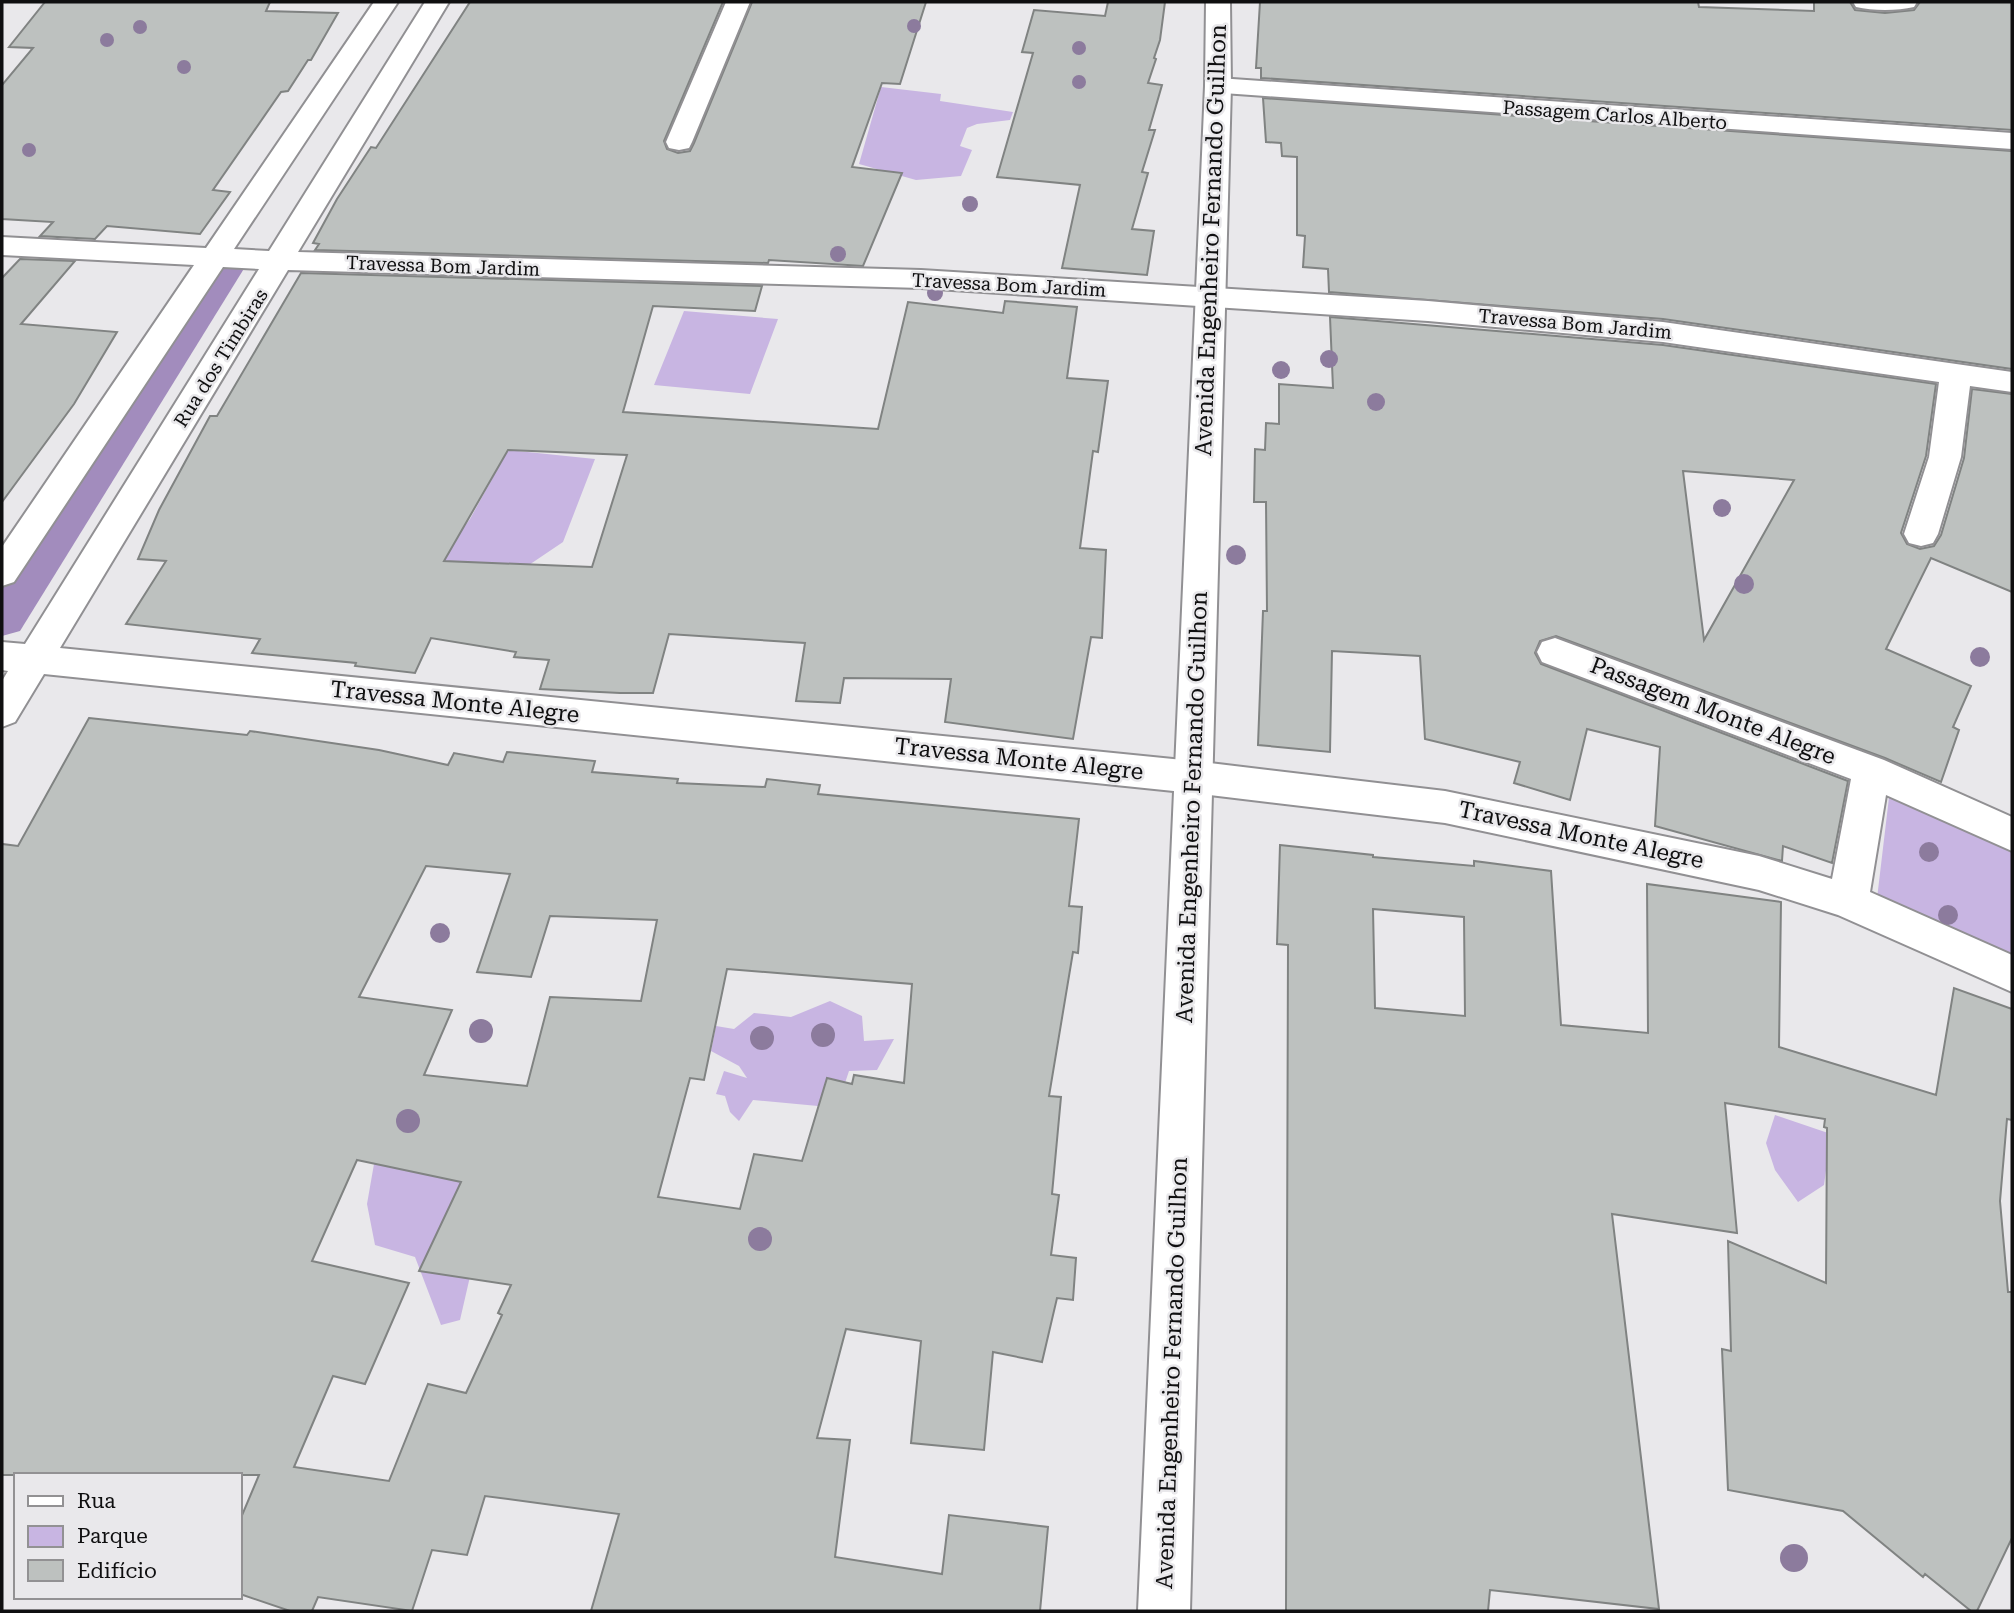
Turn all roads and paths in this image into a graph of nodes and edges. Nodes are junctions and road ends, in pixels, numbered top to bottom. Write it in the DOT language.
graph roads {
  1 [pos="386,2"];
  2 [pos="437,2"];
  3 [pos="738,2"];
  4 [pos="1218,2"];
  5 [pos="1865,2"];
  6 [pos="1900,3"];
  7 [pos="1217,86"];
  8 [pos="2012,141"];
  9 [pos="679,142"];
  10 [pos="2,246"];
  11 [pos="212,257"];
  12 [pos="270,260"];
  13 [pos="1210,297"];
  14 [pos="1956,374"];
  15 [pos="2012,382"];
  16 [pos="1922,534"];
  17 [pos="2,573"];
  18 [pos="1555,652"];
  19 [pos="18,658"];
  20 [pos="2,712"];
  21 [pos="1871,771"];
  22 [pos="1193,776"];
  23 [pos="2012,835"];
  24 [pos="1848,901"];
  25 [pos="2012,974"];
  26 [pos="1164,1611"];
  1 -- 11 [label="street"];
  2 -- 12 [label="street, Rua dos Timbiras"];
  3 -- 9 [label="street"];
  4 -- 7 [label="street, Avenida Engenheiro Fernando Guilhon"];
  5 -- 6 [label="street"];
  7 -- 8 [label="street, Passagem Carlos Alberto"];
  7 -- 13 [label="street, Avenida Engenheiro Fernando Guilhon"];
  10 -- 11 [label="street, Travessa Bom Jardim"];
  11 -- 12 [label="street, Travessa Bom Jardim"];
  11 -- 17 [label="street"];
  12 -- 13 [label="street, Travessa Bom Jardim"];
  12 -- 19 [label="street, Rua dos Timbiras"];
  13 -- 14 [label="street, Travessa Bom Jardim"];
  13 -- 22 [label="street, Avenida Engenheiro Fernando Guilhon"];
  14 -- 15 [label="street, Travessa Bom Jardim"];
  14 -- 16 [label="street"];
  18 -- 21 [label="street, Passagem Monte Alegre"];
  19 -- 20 [label="street, Rua dos Timbiras"];
  19 -- 22 [label="street, Travessa Monte Alegre"];
  21 -- 23 [label="street, Passagem Monte Alegre"];
  21 -- 24 [label="street"];
  22 -- 24 [label="street, Travessa Monte Alegre"];
  22 -- 26 [label="street, Avenida Engenheiro Fernando Guilhon"];
  24 -- 25 [label="street, Travessa Monte Alegre"];
}
